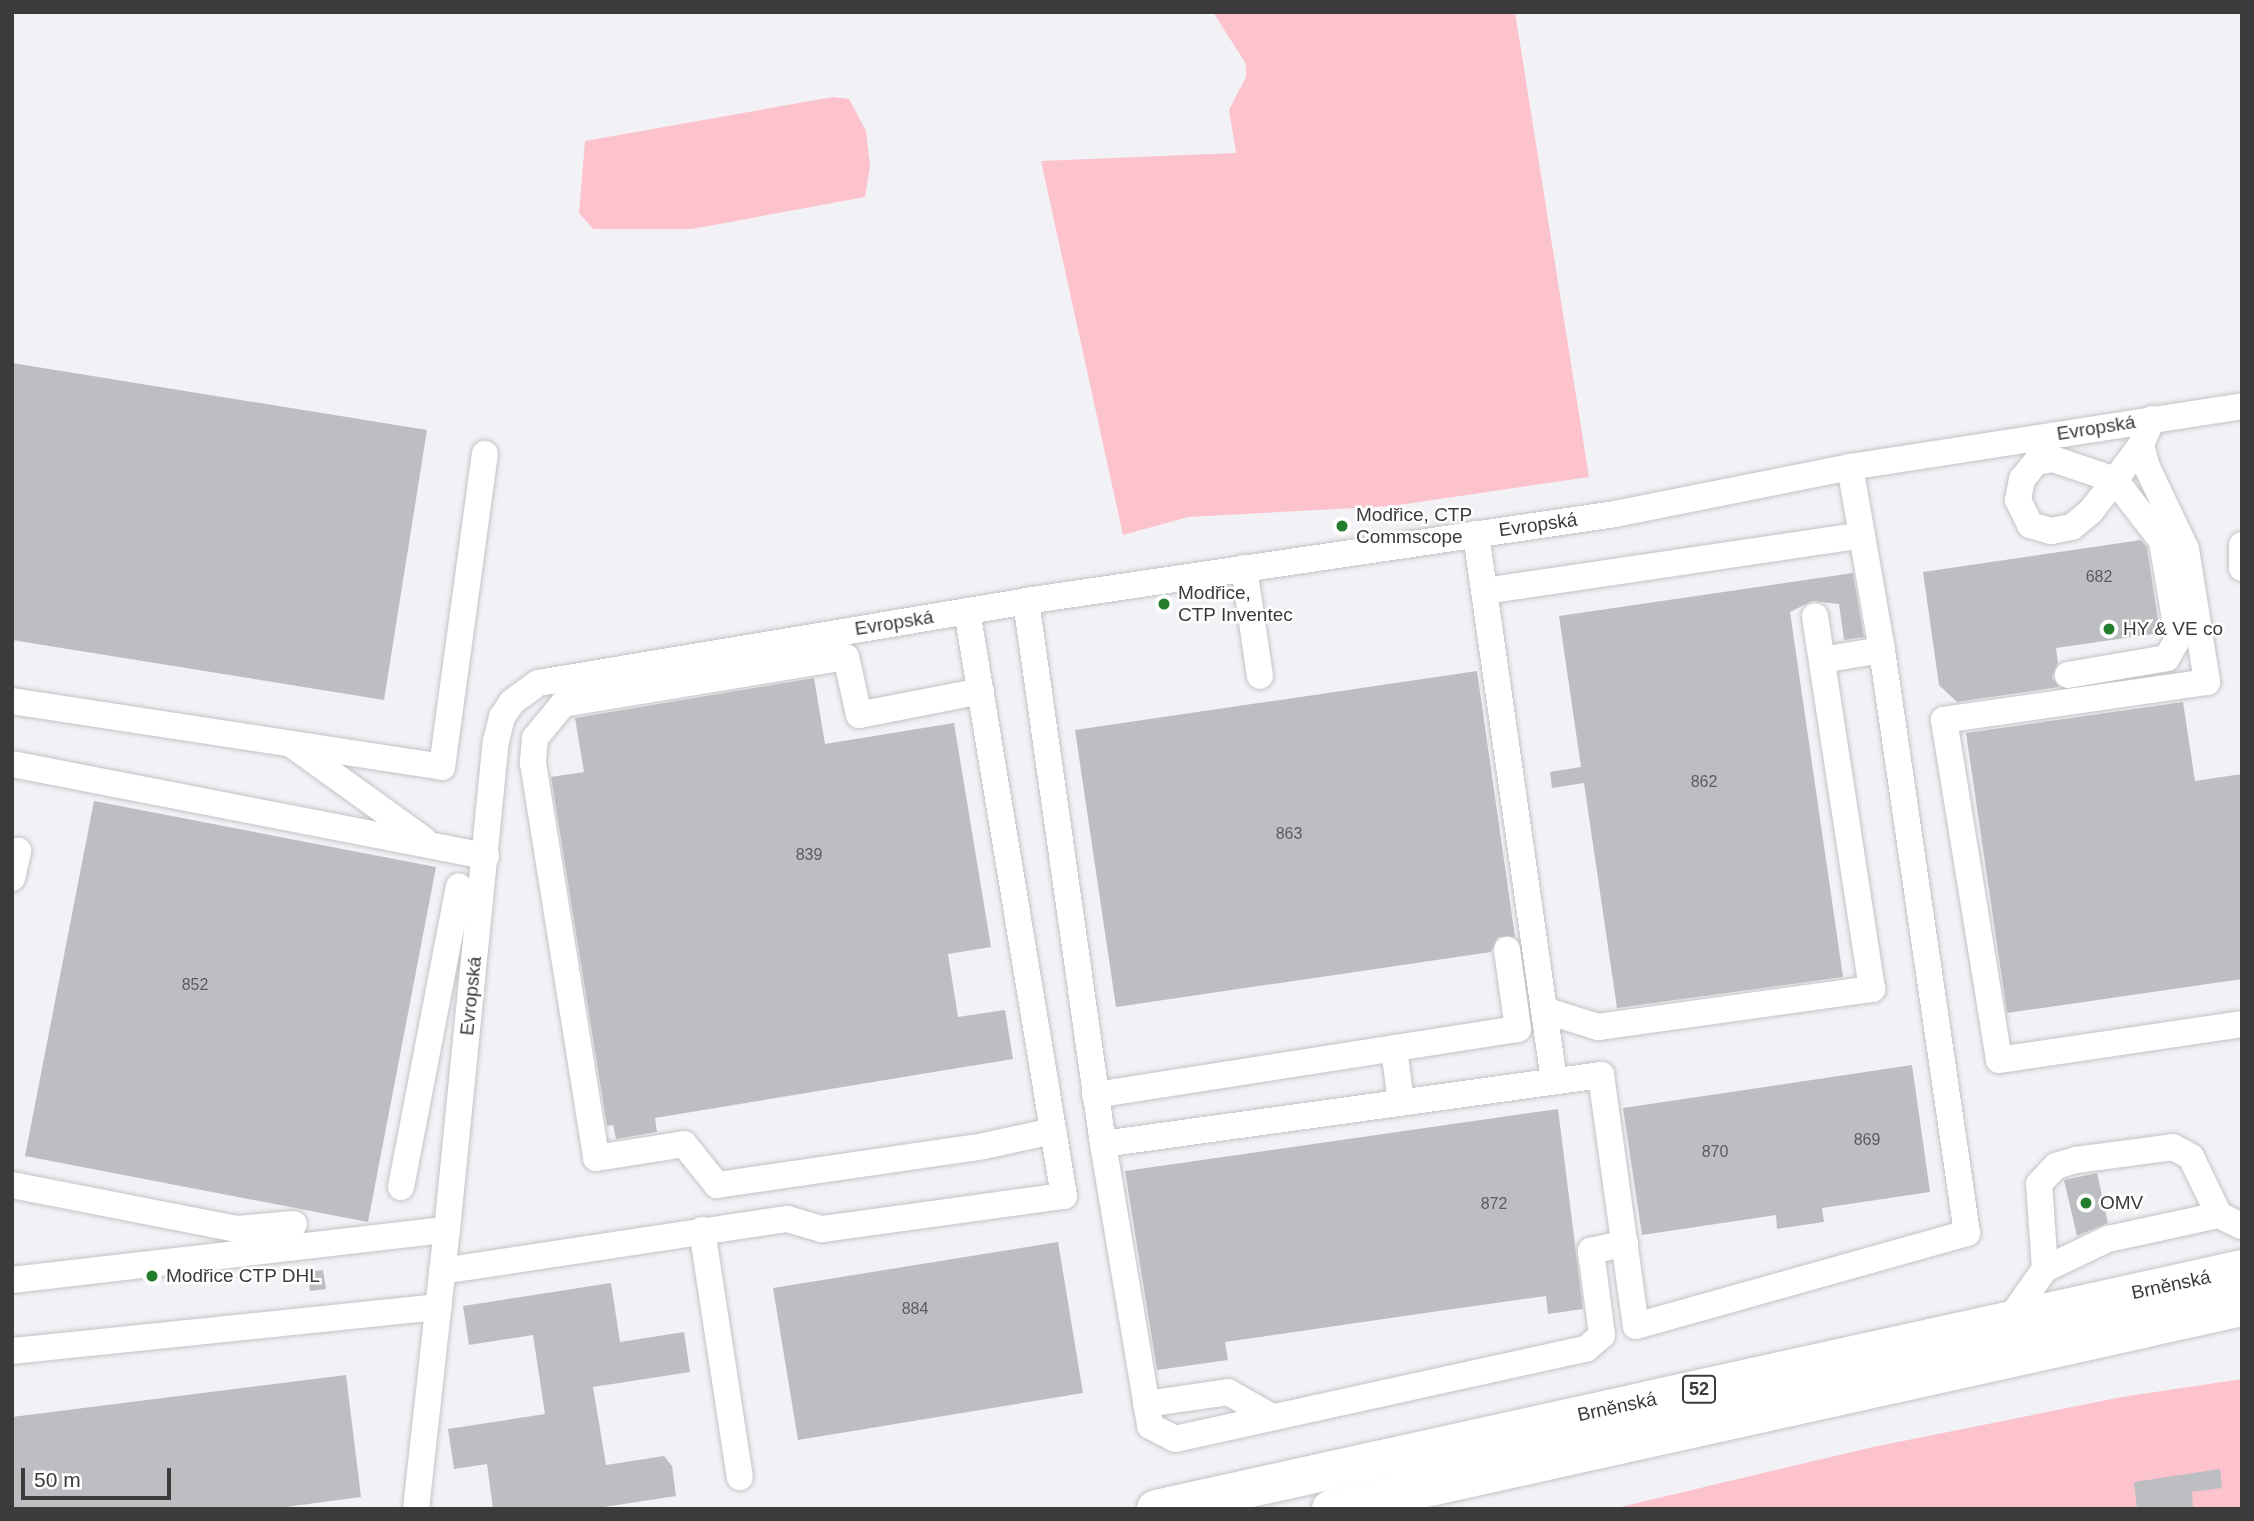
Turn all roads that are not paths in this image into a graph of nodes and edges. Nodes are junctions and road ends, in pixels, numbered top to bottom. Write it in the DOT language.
graph roads {
  1 [pos="2242,406"];
  2 [pos="2152,419"];
  3 [pos="2141,445"];
  4 [pos="485,454"];
  5 [pos="1850,467"];
  6 [pos="1476,534"];
  7 [pos="1862,535"];
  8 [pos="2242,545"];
  9 [pos="1244,568"];
  10 [pos="2242,568"];
  11 [pos="1485,591"];
  12 [pos="1026,601"];
  13 [pos="967,611"];
  14 [pos="1815,616"];
  15 [pos="1882,650"];
  16 [pos="1822,660"];
  17 [pos="2068,675"];
  18 [pos="1260,676"];
  19 [pos="981,691"];
  20 [pos="12,701"];
  21 [pos="290,744"];
  22 [pos="12,764"];
  23 [pos="430,844"];
  24 [pos="18,851"];
  25 [pos="486,856"];
  26 [pos="12,877"];
  27 [pos="459,887"];
  28 [pos="1507,950"];
  29 [pos="1544,1010"];
  30 [pos="2242,1024"];
  31 [pos="431,1029"];
  32 [pos="467,1035"];
  33 [pos="1394,1048"];
  34 [pos="1554,1081"];
  35 [pos="1096,1095"];
  36 [pos="1401,1103"];
  37 [pos="1053,1131"];
  38 [pos="1103,1144"];
  39 [pos="12,1185"];
  40 [pos="401,1187"];
  41 [pos="2230,1220"];
  42 [pos="294,1224"];
  43 [pos="447,1230"];
  44 [pos="702,1230"];
  45 [pos="1625,1243"];
  46 [pos="2045,1269"];
  47 [pos="2242,1269"];
  48 [pos="442,1271"];
  49 [pos="12,1280"];
  50 [pos="439,1307"];
  51 [pos="2242,1307"];
  52 [pos="2009,1320"];
  53 [pos="1636,1326"];
  54 [pos="1602,1335"];
  55 [pos="12,1351"];
  56 [pos="1146,1404"];
  57 [pos="1272,1418"];
  58 [pos="740,1478"];
  59 [pos="416,1509"];
  60 [pos="1156,1509"];
  61 [pos="1331,1509"];
  1 -- 2 [label="street, Evropská"];
  2 -- 3 [label="street"];
  2 -- 5 [label="street, Evropská"];
  3 -- 17 [label="street"];
  3 -- 30 [label="street"];
  4 -- 21 [label="street"];
  5 -- 6 [label="street, Evropská"];
  5 -- 7 [label="street"];
  6 -- 9 [label="street, Evropská"];
  6 -- 11 [label="street"];
  7 -- 11 [label="street"];
  7 -- 15 [label="street"];
  8 -- 10 [label="street"];
  9 -- 12 [label="street, Evropská"];
  9 -- 18 [label="street"];
  11 -- 29 [label="street"];
  12 -- 13 [label="street, Evropská"];
  12 -- 35 [label="street"];
  13 -- 19 [label="street"];
  13 -- 25 [label="street, Evropská"];
  14 -- 16 [label="street"];
  15 -- 16 [label="street"];
  15 -- 53 [label="street"];
  16 -- 29 [label="street"];
  19 -- 37 [label="street"];
  19 -- 37 [label="street"];
  20 -- 21 [label="street"];
  21 -- 23 [label="street"];
  22 -- 23 [label="street"];
  23 -- 25 [label="street"];
  24 -- 26 [label="street"];
  25 -- 32 [label="street, Evropská"];
  27 -- 31 [label="street"];
  28 -- 33 [label="street"];
  29 -- 34 [label="street"];
  31 -- 32 [label="street"];
  31 -- 40 [label="street"];
  32 -- 43 [label="street, Evropská"];
  33 -- 35 [label="street"];
  33 -- 36 [label="street"];
  34 -- 36 [label="street"];
  34 -- 45 [label="street"];
  35 -- 38 [label="street"];
  36 -- 38 [label="street"];
  37 -- 44 [label="street"];
  38 -- 56 [label="street"];
  39 -- 42 [label="street"];
  41 -- 46 [label="street"];
  41 -- 46 [label="street"];
  43 -- 48 [label="street, Evropská"];
  43 -- 49 [label="street"];
  44 -- 48 [label="street"];
  44 -- 58 [label="street"];
  45 -- 53 [label="street"];
  45 -- 54 [label="street"];
  46 -- 52 [label="street"];
  47 -- 52 [label="highway, Brněnská / 52"];
  48 -- 50 [label="street, Evropská"];
  50 -- 55 [label="street"];
  50 -- 59 [label="street, Evropská"];
  51 -- 61 [label="highway, Brněnská / 52"];
  52 -- 60 [label="highway, Brněnská / 52"];
  53 -- 54 [label="street"];
  54 -- 57 [label="street"];
  56 -- 57 [label="street"];
  56 -- 57 [label="street"];
}
